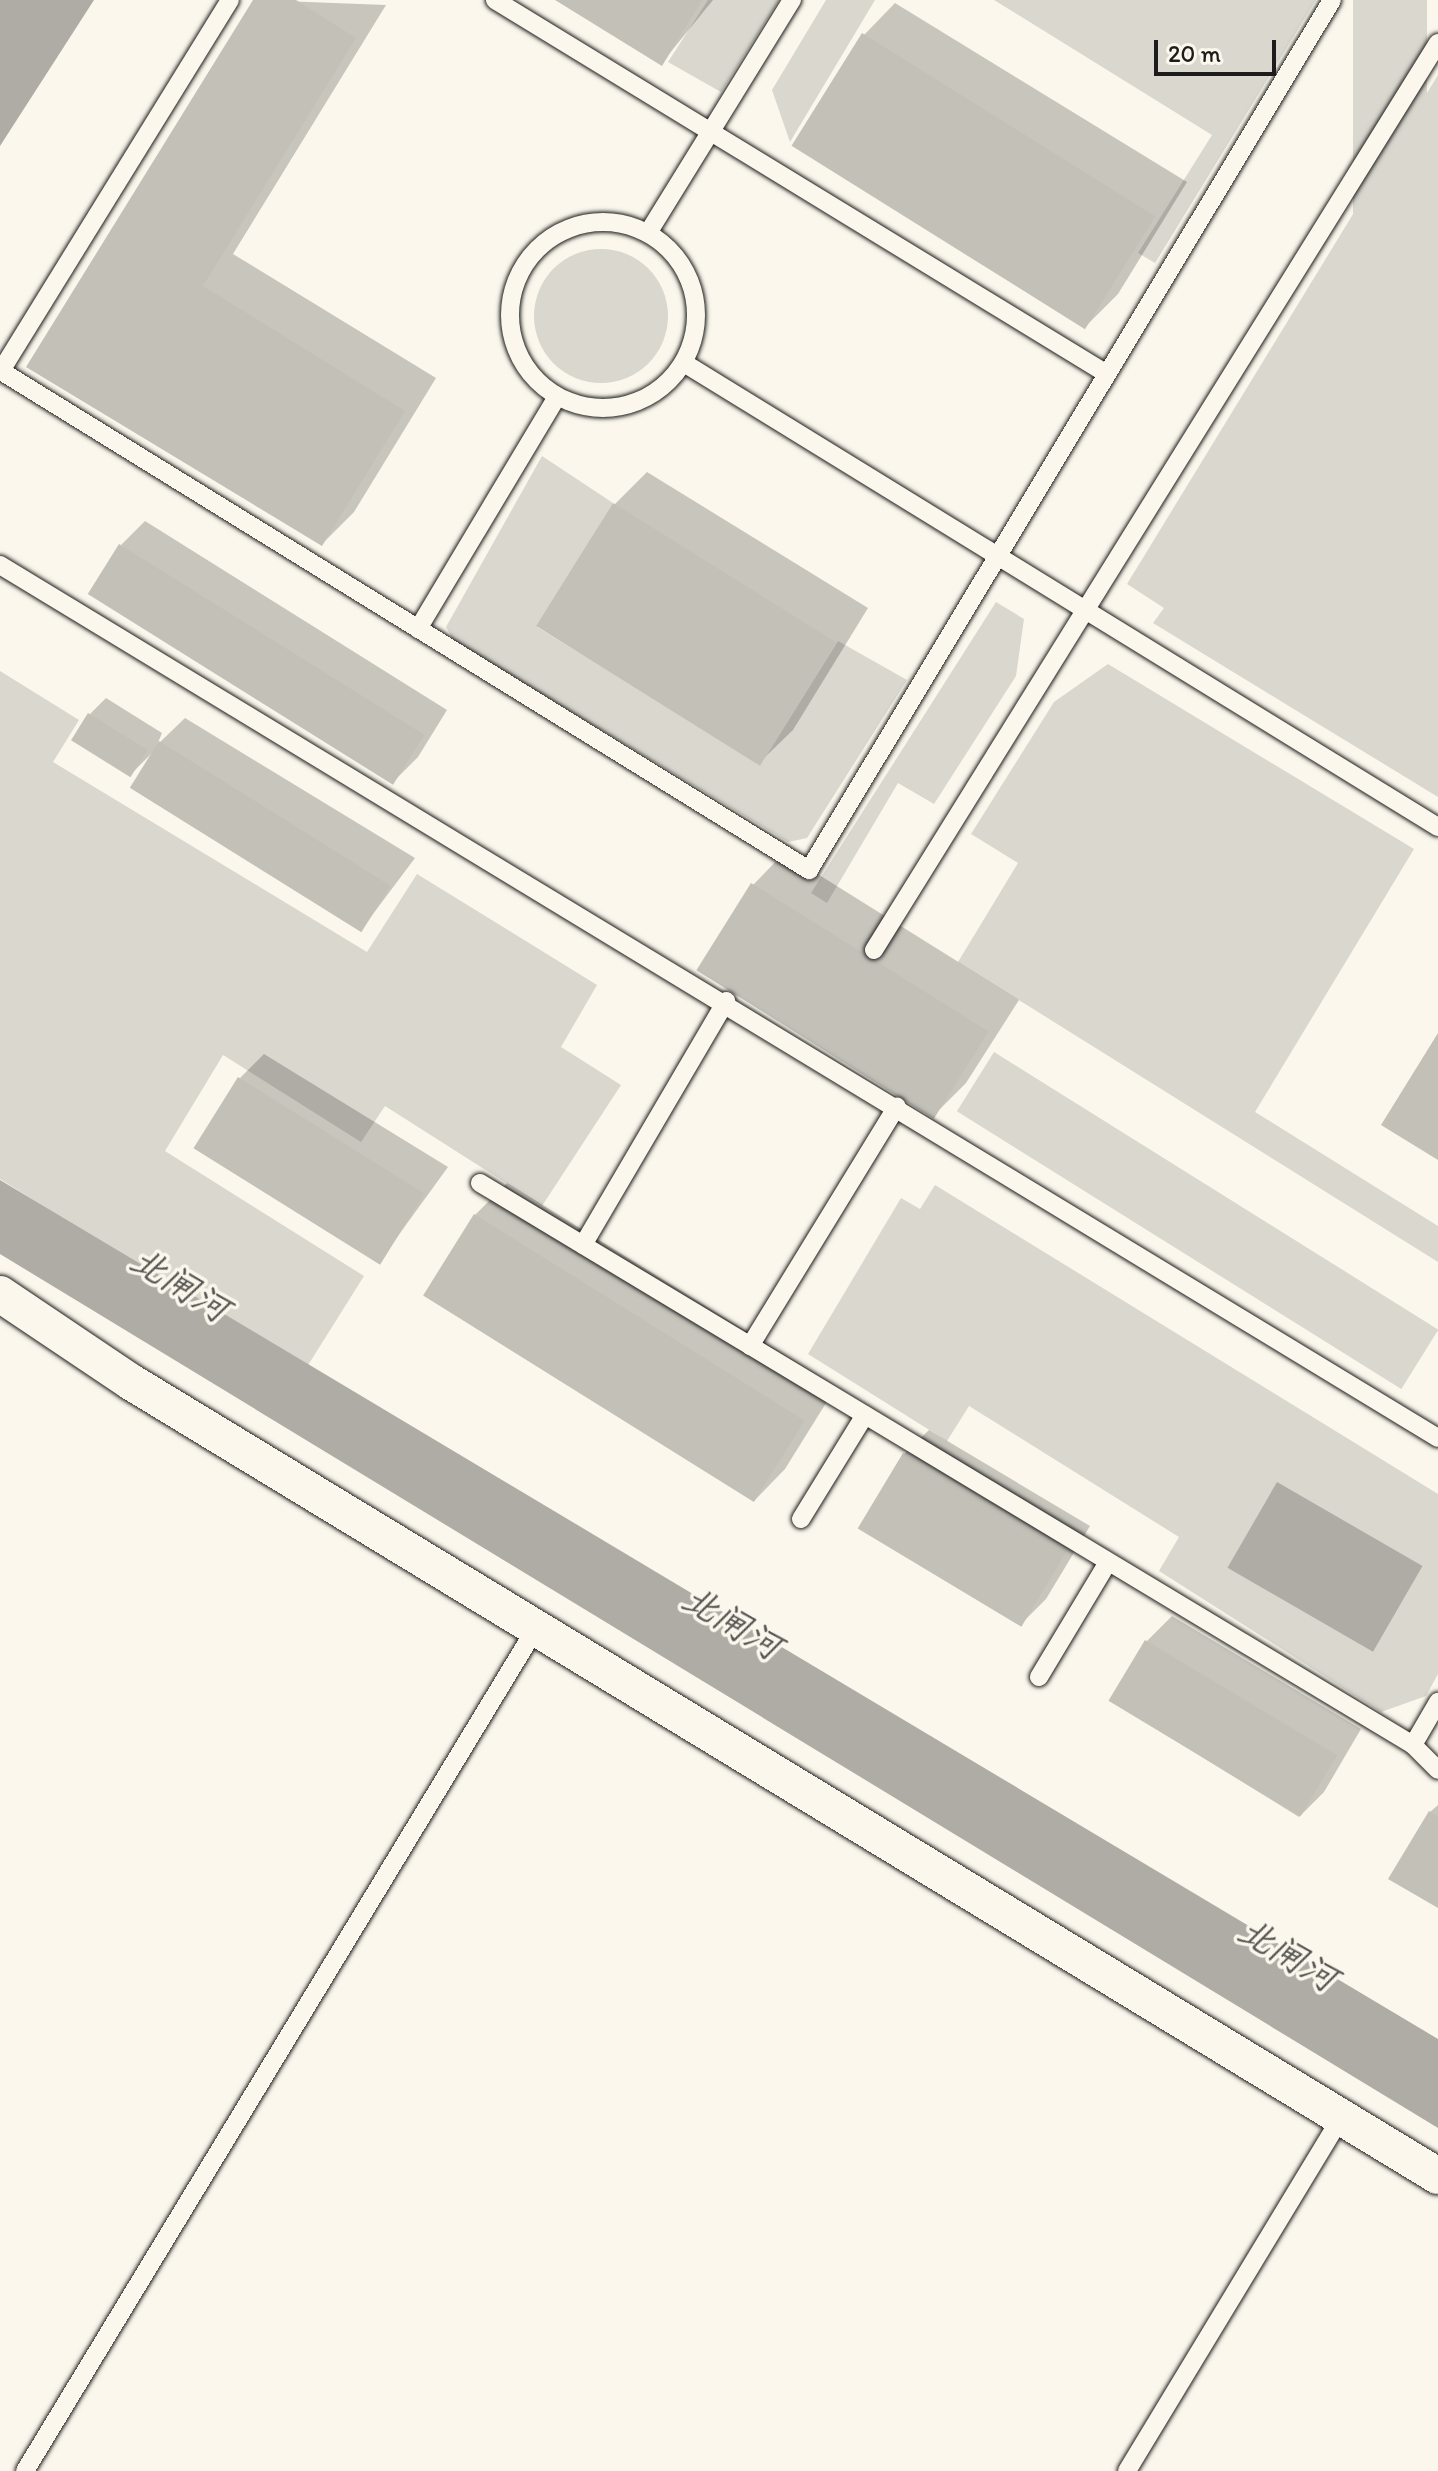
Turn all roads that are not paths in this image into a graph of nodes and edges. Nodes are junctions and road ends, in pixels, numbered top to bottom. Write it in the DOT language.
graph roads {
  1 [pos="230,0"];
  2 [pos="495,0"];
  3 [pos="792,0"];
  4 [pos="1332,0"];
  5 [pos="1438,43"];
  6 [pos="711,132"];
  7 [pos="648,233"];
  8 [pos="684,363"];
  9 [pos="1107,374"];
  10 [pos="557,397"];
  11 [pos="998,556"];
  12 [pos="0,565"];
  13 [pos="1086,610"];
  14 [pos="418,629"];
  15 [pos="1438,827"];
  16 [pos="874,950"];
  17 [pos="726,1001"];
  18 [pos="897,1106"];
  19 [pos="480,1183"];
  20 [pos="583,1245"];
  21 [pos="0,1294"];
  22 [pos="750,1346"];
  23 [pos="865,1415"];
  24 [pos="1438,1438"];
  25 [pos="801,1519"];
  26 [pos="1108,1562"];
  27 [pos="536,1628"];
  28 [pos="1039,1677"];
  29 [pos="1438,1702"];
  30 [pos="1413,1745"];
  31 [pos="1438,1770"];
  32 [pos="1341,2117"];
  33 [pos="1438,2176"];
  34 [pos="25,2471"];
  35 [pos="1127,2471"];
  1 -- 14 [label="lane"];
  2 -- 6 [label="lane"];
  3 -- 6 [label="lane"];
  4 -- 9 [label="lane"];
  5 -- 13 [label="lane"];
  6 -- 7 [label="lane"];
  6 -- 9 [label="lane"];
  7 -- 8 [label="lane"];
  7 -- 10 [label="lane"];
  8 -- 10 [label="lane"];
  8 -- 11 [label="lane"];
  9 -- 11 [label="lane"];
  10 -- 14 [label="lane"];
  11 -- 13 [label="lane"];
  11 -- 14 [label="lane"];
  12 -- 17 [label="lane"];
  13 -- 15 [label="lane"];
  13 -- 16 [label="lane"];
  17 -- 18 [label="lane"];
  17 -- 20 [label="lane"];
  18 -- 22 [label="lane"];
  18 -- 24 [label="lane"];
  19 -- 20 [label="lane"];
  20 -- 22 [label="lane"];
  21 -- 27 [label="street"];
  22 -- 23 [label="lane"];
  23 -- 25 [label="lane"];
  23 -- 26 [label="lane"];
  26 -- 28 [label="lane"];
  26 -- 30 [label="lane"];
  27 -- 32 [label="street"];
  27 -- 34 [label="lane"];
  29 -- 30 [label="lane"];
  30 -- 31 [label="lane"];
  32 -- 33 [label="street"];
  32 -- 35 [label="lane"];
}
